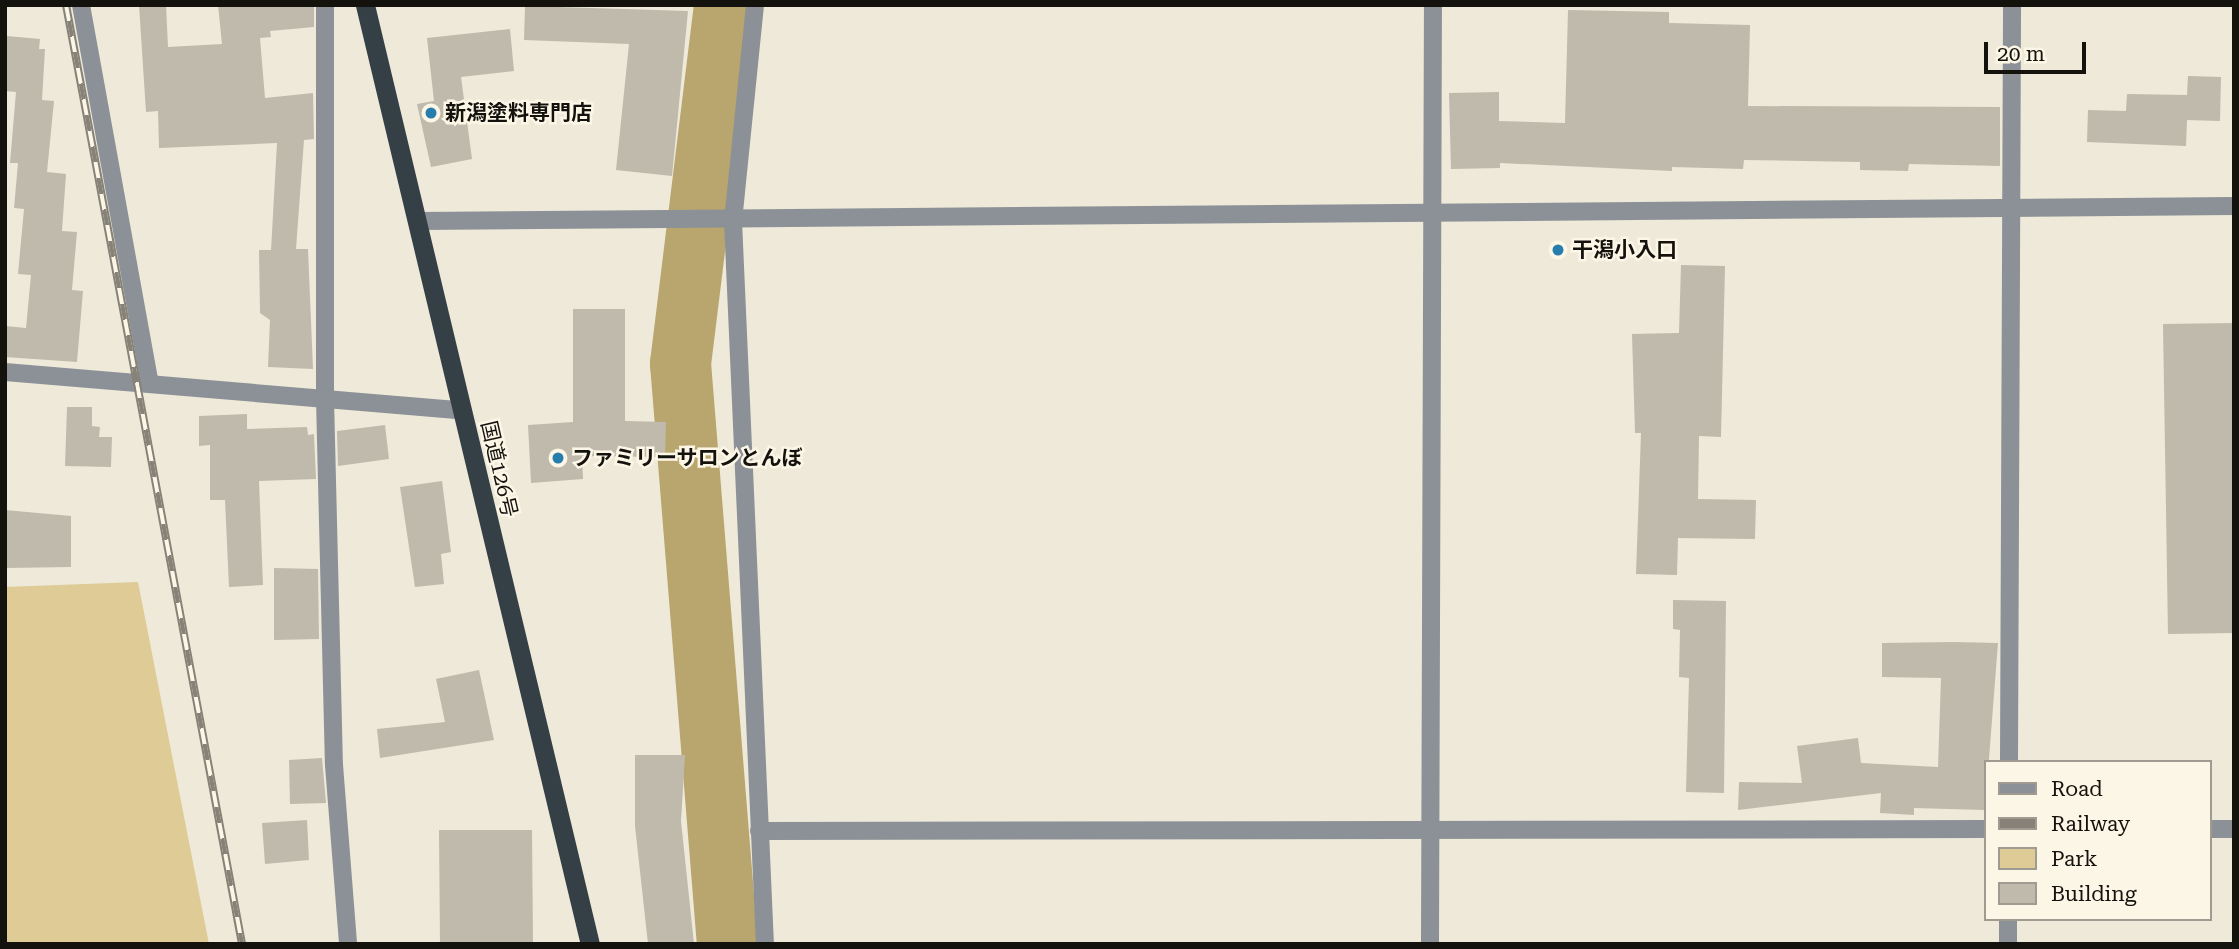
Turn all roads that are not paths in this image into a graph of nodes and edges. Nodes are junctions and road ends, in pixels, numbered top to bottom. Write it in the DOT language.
graph roads {
  1 [pos="81,5"];
  2 [pos="324,5"];
  3 [pos="365,5"];
  4 [pos="755,5"];
  5 [pos="1433,5"];
  6 [pos="2012,5"];
  7 [pos="2234,205"];
  8 [pos="2014,209"];
  9 [pos="1433,212"];
  10 [pos="420,221"];
  11 [pos="733,221"];
  12 [pos="5,372"];
  13 [pos="150,383"];
  14 [pos="326,399"];
  15 [pos="462,410"];
  16 [pos="2009,760"];
  17 [pos="1983,829"];
  18 [pos="2211,829"];
  19 [pos="2234,829"];
  20 [pos="759,831"];
  21 [pos="1430,834"];
  22 [pos="2008,921"];
  23 [pos="348,944"];
  24 [pos="590,944"];
  25 [pos="765,944"];
  26 [pos="1430,944"];
  27 [pos="2008,944"];
  1 -- 13 [label="street"];
  2 -- 14 [label="street"];
  3 -- 10 [label="highway, 国道126号"];
  4 -- 11 [label="street"];
  5 -- 9 [label="street"];
  6 -- 8 [label="street"];
  7 -- 8 [label="street"];
  8 -- 9 [label="street"];
  8 -- 16 [label="street"];
  9 -- 11 [label="street"];
  9 -- 21 [label="street"];
  10 -- 11 [label="street"];
  10 -- 15 [label="highway, 国道126号"];
  11 -- 20 [label="street"];
  12 -- 13 [label="street"];
  13 -- 14 [label="street"];
  14 -- 15 [label="street"];
  14 -- 23 [label="street"];
  15 -- 24 [label="highway, 国道126号"];
  17 -- 21 [label="street"];
  18 -- 19 [label="street"];
  20 -- 21 [label="street"];
  20 -- 25 [label="street"];
  21 -- 26 [label="street"];
  22 -- 27 [label="street"];
}
